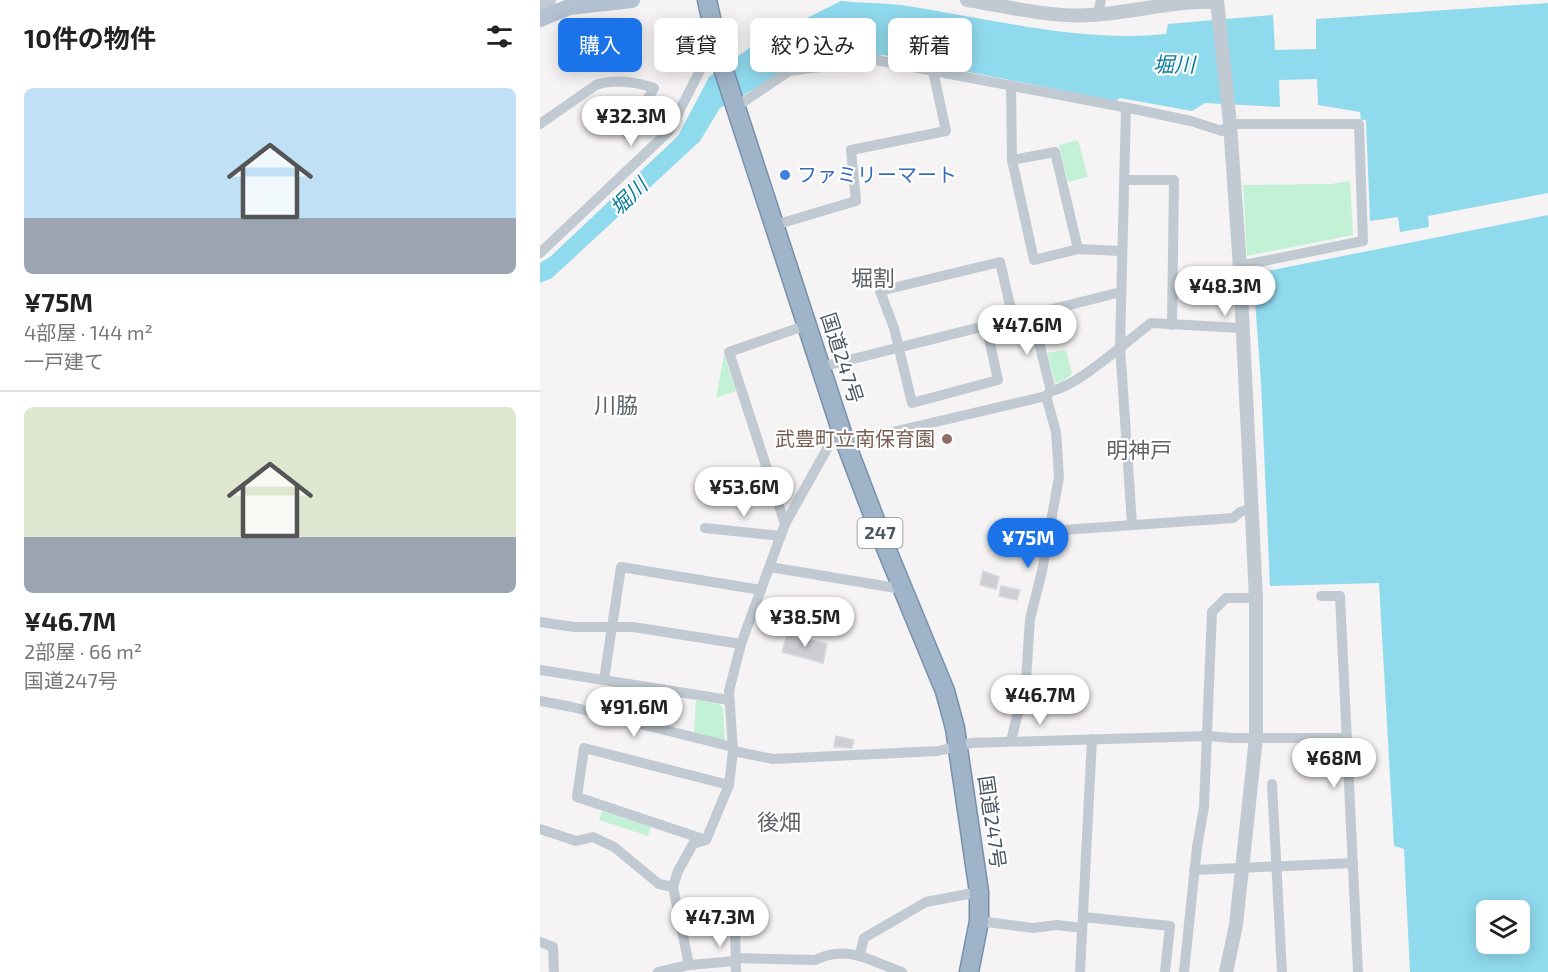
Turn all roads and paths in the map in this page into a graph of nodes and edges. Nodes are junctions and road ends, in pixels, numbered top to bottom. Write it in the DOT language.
graph roads {
  1 [pos="632,0"];
  2 [pos="707,0"];
  3 [pos="967,0"];
  4 [pos="1217,1"];
  5 [pos="567,4"];
  6 [pos="1100,7"];
  7 [pos="545,9"];
  8 [pos="711,18"];
  9 [pos="888,62"];
  10 [pos="699,72"];
  11 [pos="725,72"];
  12 [pos="933,72"];
  13 [pos="939,72"];
  14 [pos="1011,85"];
  15 [pos="735,104"];
  16 [pos="1126,108"];
  17 [pos="540,124"];
  18 [pos="1230,124"];
  19 [pos="627,134"];
  20 [pos="1012,160"];
  21 [pos="1125,180"];
  22 [pos="775,225"];
  23 [pos="1078,249"];
  24 [pos="1121,251"];
  25 [pos="540,253"];
  26 [pos="1239,266"];
  27 [pos="1120,292"];
  28 [pos="1032,314"];
  29 [pos="1013,318"];
  30 [pos="807,325"];
  31 [pos="986,325"];
  32 [pos="1172,325"];
  33 [pos="1241,328"];
  34 [pos="898,346"];
  35 [pos="1120,346"];
  36 [pos="821,367"];
  37 [pos="1048,394"];
  38 [pos="845,439"];
  39 [pos="1250,509"];
  40 [pos="785,524"];
  41 [pos="1132,524"];
  42 [pos="705,528"];
  43 [pos="1048,531"];
  44 [pos="781,536"];
  45 [pos="770,567"];
  46 [pos="902,589"];
  47 [pos="761,590"];
  48 [pos="1321,596"];
  49 [pos="1256,598"];
  50 [pos="540,622"];
  51 [pos="612,627"];
  52 [pos="741,644"];
  53 [pos="540,670"];
  54 [pos="604,680"];
  55 [pos="729,700"];
  56 [pos="540,701"];
  57 [pos="1207,736"];
  58 [pos="1256,738"];
  59 [pos="1346,738"];
  60 [pos="1092,739"];
  61 [pos="1011,741"];
  62 [pos="958,747"];
  63 [pos="733,749"];
  64 [pos="1272,784"];
  65 [pos="729,785"];
  66 [pos="540,829"];
  67 [pos="706,840"];
  68 [pos="1353,863"];
  69 [pos="1277,866"];
  70 [pos="1243,867"];
  71 [pos="1194,870"];
  72 [pos="673,887"];
  73 [pos="979,892"];
  74 [pos="979,921"];
  75 [pos="1082,922"];
  76 [pos="735,924"];
  77 [pos="540,942"];
  78 [pos="860,954"];
  79 [pos="735,964"];
  80 [pos="689,965"];
  81 [pos="554,972"];
  82 [pos="658,972"];
  83 [pos="902,972"];
  84 [pos="971,972"];
  85 [pos="1080,972"];
  86 [pos="1165,972"];
  87 [pos="1184,972"];
  88 [pos="1226,972"];
  89 [pos="1282,972"];
  90 [pos="1358,972"];
  1 -- 5 [label="main road"];
  2 -- 8 [label="highway, 国道247号 / 247"];
  3 -- 6 [label="street"];
  4 -- 6 [label="street"];
  4 -- 18 [label="street"];
  5 -- 7 [label="main road"];
  9 -- 15 [label="street"];
  10 -- 25 [label="street"];
  11 -- 15 [label="highway, 国道247号 / 247"];
  12 -- 22 [label="street"];
  13 -- 14 [label="street"];
  14 -- 16 [label="street"];
  14 -- 20 [label="street"];
  15 -- 22 [label="highway, 国道247号 / 247"];
  16 -- 18 [label="street"];
  16 -- 21 [label="street"];
  17 -- 19 [label="street"];
  18 -- 26 [label="street"];
  18 -- 26 [label="street"];
  20 -- 23 [label="street"];
  20 -- 23 [label="street"];
  21 -- 24 [label="street"];
  21 -- 32 [label="street"];
  22 -- 30 [label="highway, 国道247号 / 247"];
  23 -- 24 [label="street"];
  24 -- 27 [label="street"];
  26 -- 33 [label="street"];
  27 -- 28 [label="street"];
  27 -- 35 [label="street"];
  28 -- 29 [label="street"];
  28 -- 37 [label="street"];
  29 -- 31 [label="street"];
  29 -- 34 [label="street"];
  30 -- 36 [label="highway, 国道247号 / 247"];
  30 -- 40 [label="street"];
  31 -- 34 [label="street"];
  31 -- 34 [label="street"];
  32 -- 33 [label="street"];
  32 -- 35 [label="street"];
  33 -- 39 [label="street"];
  34 -- 36 [label="street"];
  35 -- 37 [label="street"];
  35 -- 41 [label="street"];
  36 -- 38 [label="highway, 国道247号 / 247"];
  37 -- 38 [label="street"];
  37 -- 43 [label="street"];
  38 -- 40 [label="street"];
  38 -- 46 [label="highway, 国道247号 / 247"];
  39 -- 41 [label="street"];
  39 -- 49 [label="street"];
  40 -- 44 [label="street"];
  41 -- 43 [label="street"];
  42 -- 44 [label="street"];
  43 -- 61 [label="street"];
  44 -- 45 [label="street"];
  45 -- 46 [label="street"];
  45 -- 47 [label="street"];
  46 -- 62 [label="highway, 国道247号 / 247"];
  47 -- 51 [label="street"];
  47 -- 52 [label="street"];
  48 -- 59 [label="street"];
  49 -- 57 [label="street"];
  49 -- 58 [label="street"];
  50 -- 51 [label="street"];
  51 -- 52 [label="street"];
  51 -- 54 [label="street"];
  52 -- 55 [label="street"];
  53 -- 54 [label="street"];
  54 -- 55 [label="street"];
  55 -- 63 [label="street"];
  56 -- 63 [label="street"];
  57 -- 58 [label="street"];
  57 -- 60 [label="street"];
  57 -- 71 [label="street"];
  58 -- 59 [label="street"];
  58 -- 70 [label="street"];
  59 -- 68 [label="street"];
  60 -- 61 [label="street"];
  60 -- 75 [label="street"];
  61 -- 62 [label="street"];
  62 -- 63 [label="street"];
  62 -- 73 [label="highway, 国道247号 / 247"];
  63 -- 65 [label="street"];
  64 -- 69 [label="street"];
  65 -- 67 [label="street"];
  65 -- 67 [label="street"];
  66 -- 72 [label="street"];
  67 -- 72 [label="street"];
  68 -- 69 [label="street"];
  68 -- 90 [label="street"];
  69 -- 70 [label="street"];
  69 -- 89 [label="street"];
  70 -- 71 [label="street"];
  70 -- 88 [label="street"];
  71 -- 87 [label="street"];
  72 -- 80 [label="street"];
  73 -- 74 [label="highway, 国道247号 / 247"];
  73 -- 78 [label="street"];
  74 -- 75 [label="street"];
  74 -- 84 [label="highway, 国道247号 / 247"];
  75 -- 85 [label="street"];
  75 -- 86 [label="street"];
  76 -- 79 [label="street"];
  77 -- 81 [label="street"];
  78 -- 79 [label="street"];
  78 -- 83 [label="street"];
  79 -- 80 [label="street"];
  80 -- 82 [label="street"];
}
